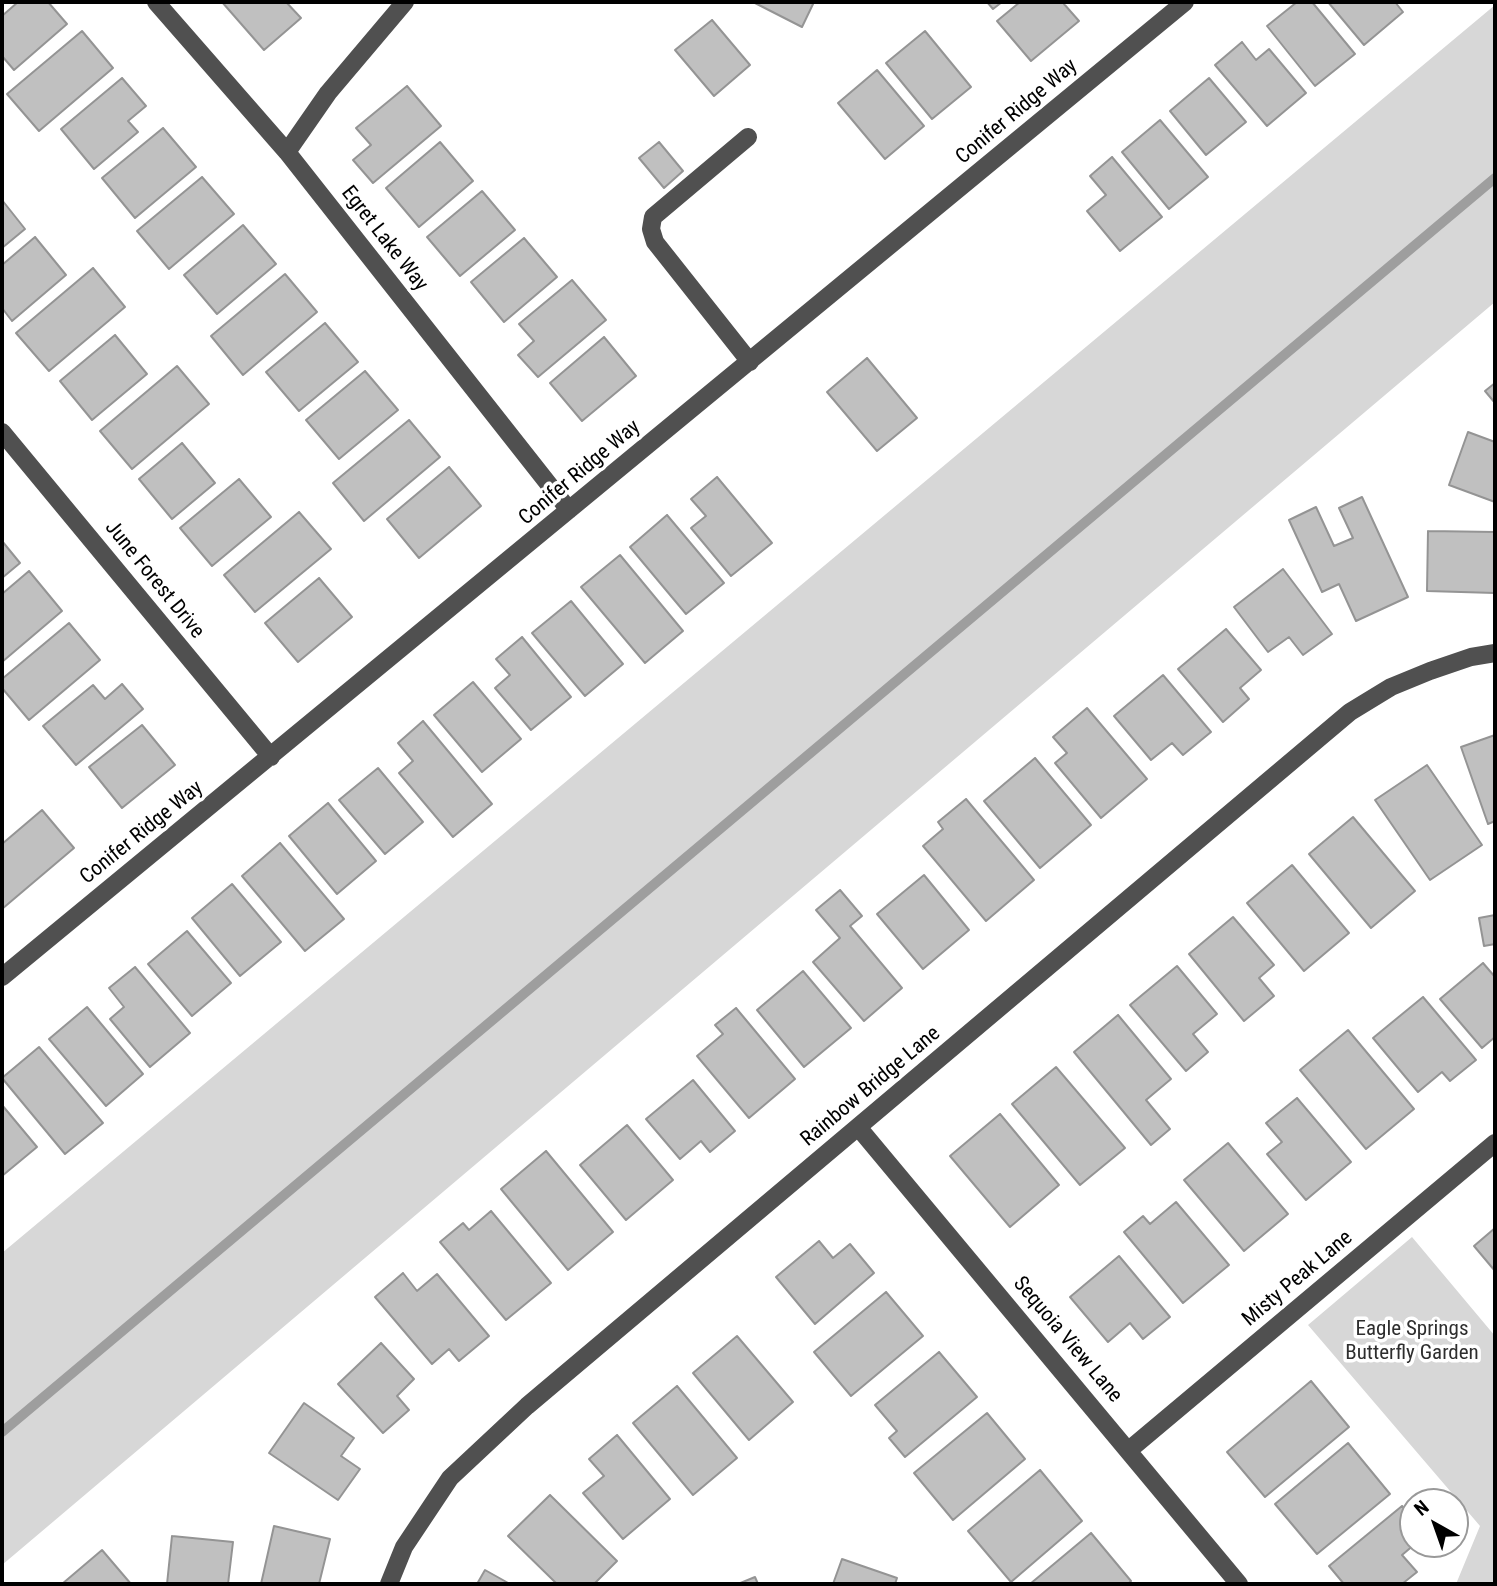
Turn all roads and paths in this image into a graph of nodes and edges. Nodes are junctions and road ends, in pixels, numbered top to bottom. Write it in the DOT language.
graph roads {
  1 [pos="156,2"];
  2 [pos="405,2"];
  3 [pos="1185,2"];
  4 [pos="748,137"];
  5 [pos="287,152"];
  6 [pos="750,362"];
  7 [pos="2,432"];
  8 [pos="569,510"];
  9 [pos="1495,653"];
  10 [pos="271,757"];
  11 [pos="2,977"];
  12 [pos="858,1128"];
  13 [pos="1495,1143"];
  14 [pos="1129,1450"];
  15 [pos="389,1584"];
  16 [pos="1239,1584"];
  1 -- 5 [label="street, Egret Lake Way"];
  2 -- 5 [label="street"];
  3 -- 6 [label="street, Conifer Ridge Way"];
  4 -- 6 [label="street"];
  5 -- 8 [label="street, Egret Lake Way"];
  6 -- 8 [label="street, Conifer Ridge Way"];
  7 -- 10 [label="street, June Forest Drive"];
  8 -- 10 [label="street, Conifer Ridge Way"];
  9 -- 12 [label="street, Rainbow Bridge Lane"];
  10 -- 11 [label="street, Conifer Ridge Way"];
  12 -- 14 [label="street, Sequoia View Lane"];
  12 -- 15 [label="street, Rainbow Bridge Lane"];
  13 -- 14 [label="street, Misty Peak Lane"];
  14 -- 16 [label="street, Sequoia View Lane"];
}
